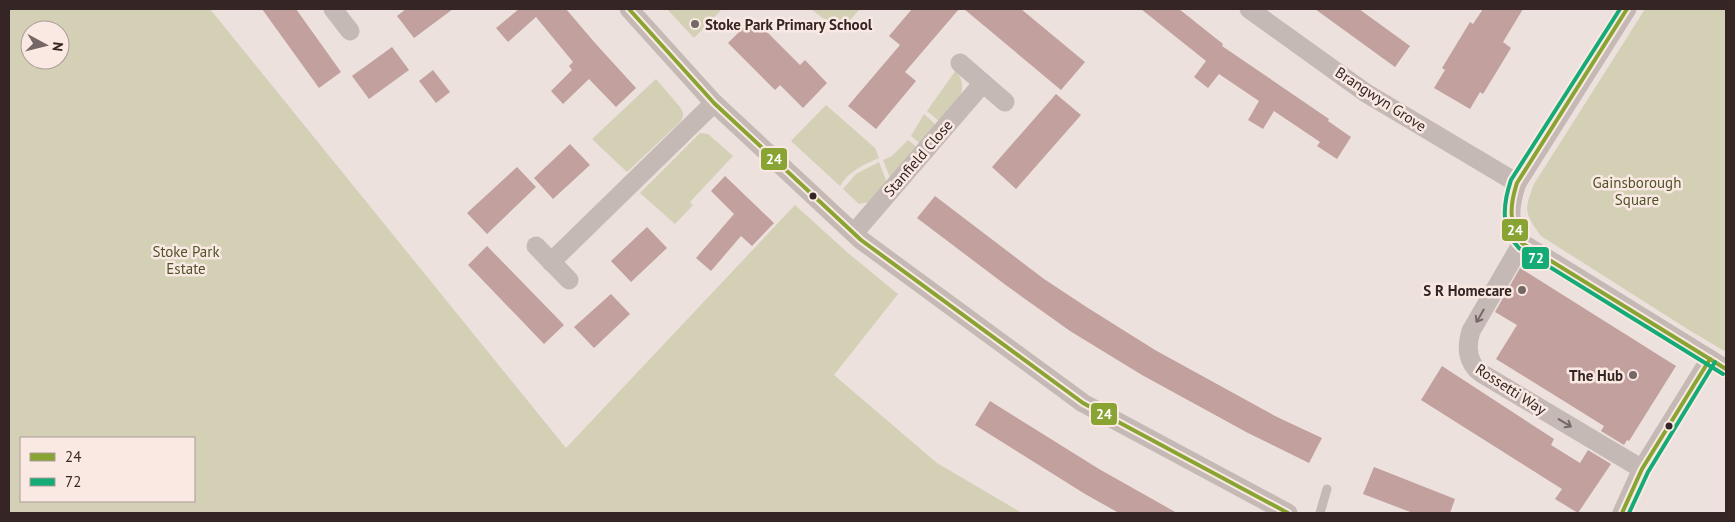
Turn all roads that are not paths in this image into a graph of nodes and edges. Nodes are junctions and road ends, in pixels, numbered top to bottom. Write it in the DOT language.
graph roads {
  1 [pos="629,9"];
  2 [pos="1249,9"];
  3 [pos="1627,9"];
  4 [pos="337,10"];
  5 [pos="350,31"];
  6 [pos="960,63"];
  7 [pos="983,83"];
  8 [pos="1005,102"];
  9 [pos="714,103"];
  10 [pos="1517,183"];
  11 [pos="854,234"];
  12 [pos="1522,243"];
  13 [pos="536,246"];
  14 [pos="552,262"];
  15 [pos="569,280"];
  16 [pos="1710,359"];
  17 [pos="1726,369"];
  18 [pos="1642,469"];
  19 [pos="1328,489"];
  20 [pos="1288,513"];
  21 [pos="1320,513"];
  22 [pos="1622,513"];
  1 -- 9 [label="street"];
  2 -- 10 [label="street, Brangwyn Grove"];
  3 -- 10 [label="street"];
  4 -- 5 [label="street"];
  6 -- 7 [label="street"];
  7 -- 8 [label="street"];
  7 -- 11 [label="street, Stanfield Close"];
  9 -- 11 [label="street"];
  9 -- 14 [label="street"];
  10 -- 12 [label="street"];
  11 -- 20 [label="street"];
  12 -- 16 [label="street"];
  12 -- 18 [label="street, Rossetti Way, one-way"];
  13 -- 14 [label="street"];
  14 -- 15 [label="street"];
  16 -- 17 [label="street"];
  16 -- 18 [label="street"];
  18 -- 22 [label="street"];
  19 -- 21 [label="lane"];
}
